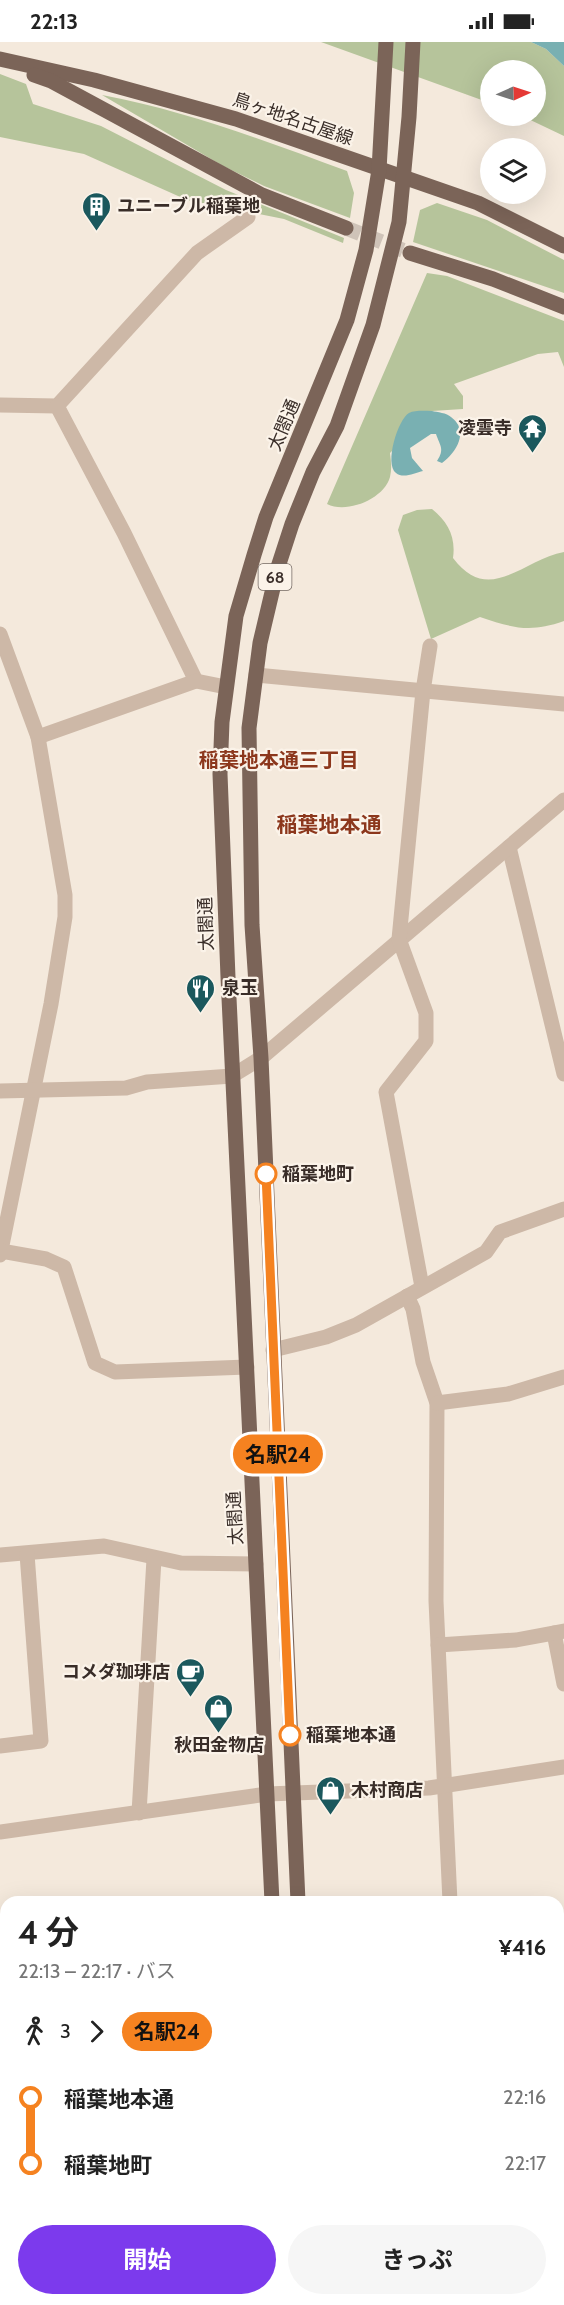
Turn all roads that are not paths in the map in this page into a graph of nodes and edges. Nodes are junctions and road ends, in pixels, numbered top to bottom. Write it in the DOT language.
graph roads {
  1 [pos="386,42"];
  2 [pos="412,42"];
  3 [pos="0,61"];
  4 [pos="379,170"];
  5 [pos="404,178"];
  6 [pos="249,217"];
  7 [pos="346,228"];
  8 [pos="564,246"];
  9 [pos="410,253"];
  10 [pos="564,307"];
  11 [pos="0,405"];
  12 [pos="57,406"];
  13 [pos="0,634"];
  14 [pos="430,646"];
  15 [pos="255,675"];
  16 [pos="196,681"];
  17 [pos="225,687"];
  18 [pos="423,691"];
  19 [pos="564,704"];
  20 [pos="38,737"];
  21 [pos="564,800"];
  22 [pos="509,847"];
  23 [pos="399,939"];
  24 [pos="261,1058"];
  25 [pos="564,1074"];
  26 [pos="232,1076"];
  27 [pos="33,1090"];
  28 [pos="0,1091"];
  29 [pos="564,1209"];
  30 [pos="1,1253"];
  31 [pos="422,1287"];
  32 [pos="407,1296"];
  33 [pos="273,1350"];
  34 [pos="247,1367"];
  35 [pos="564,1377"];
  36 [pos="436,1402"];
  37 [pos="27,1554"];
  38 [pos="0,1556"];
  39 [pos="154,1559"];
  40 [pos="256,1564"];
  41 [pos="559,1632"];
  42 [pos="438,1645"];
  43 [pos="564,1684"];
  44 [pos="0,1746"];
  45 [pos="564,1767"];
  46 [pos="446,1784"];
  47 [pos="293,1793"];
  48 [pos="267,1794"];
  49 [pos="139,1813"];
  50 [pos="0,1832"];
  51 [pos="272,1896"];
  52 [pos="298,1896"];
  53 [pos="450,1896"];
  1 -- 4 [label="main road, 太閤通 / 68"];
  2 -- 5 [label="main road, 68"];
  3 -- 4 [label="main road, 鳥ヶ地名古屋線"];
  3 -- 7 [label="main road"];
  4 -- 5 [label="main road, 鳥ヶ地名古屋線"];
  4 -- 17 [label="main road, 太閤通 / 68"];
  5 -- 8 [label="main road, 鳥ヶ地名古屋線"];
  5 -- 15 [label="main road, 68"];
  6 -- 12 [label="street"];
  9 -- 10 [label="main road"];
  11 -- 12 [label="street"];
  12 -- 16 [label="street"];
  13 -- 20 [label="street"];
  14 -- 18 [label="street"];
  15 -- 18 [label="street"];
  15 -- 24 [label="main road, 68"];
  16 -- 17 [label="street"];
  16 -- 20 [label="street"];
  17 -- 26 [label="main road, 太閤通 / 68"];
  18 -- 19 [label="street"];
  18 -- 23 [label="street"];
  20 -- 27 [label="street"];
  21 -- 22 [label="street"];
  22 -- 23 [label="street"];
  22 -- 25 [label="street"];
  23 -- 24 [label="street"];
  23 -- 31 [label="street"];
  24 -- 26 [label="street"];
  24 -- 33 [label="main road, 68"];
  26 -- 27 [label="street"];
  26 -- 34 [label="main road, 太閤通 / 68"];
  27 -- 28 [label="street"];
  27 -- 30 [label="street"];
  29 -- 31 [label="street"];
  30 -- 34 [label="street"];
  31 -- 32 [label="street"];
  32 -- 33 [label="street"];
  32 -- 36 [label="street"];
  33 -- 47 [label="main road, 68"];
  34 -- 40 [label="main road, 太閤通 / 68"];
  35 -- 36 [label="street"];
  36 -- 42 [label="street"];
  37 -- 38 [label="street"];
  37 -- 39 [label="street"];
  37 -- 44 [label="street"];
  39 -- 40 [label="street"];
  39 -- 49 [label="street"];
  40 -- 48 [label="main road, 太閤通 / 68"];
  41 -- 42 [label="street"];
  41 -- 43 [label="street"];
  42 -- 46 [label="street"];
  45 -- 46 [label="street"];
  46 -- 47 [label="street"];
  46 -- 53 [label="street"];
  47 -- 48 [label="street"];
  47 -- 52 [label="main road, 68"];
  48 -- 49 [label="street"];
  48 -- 51 [label="main road, 太閤通 / 68"];
  49 -- 50 [label="street"];
}
